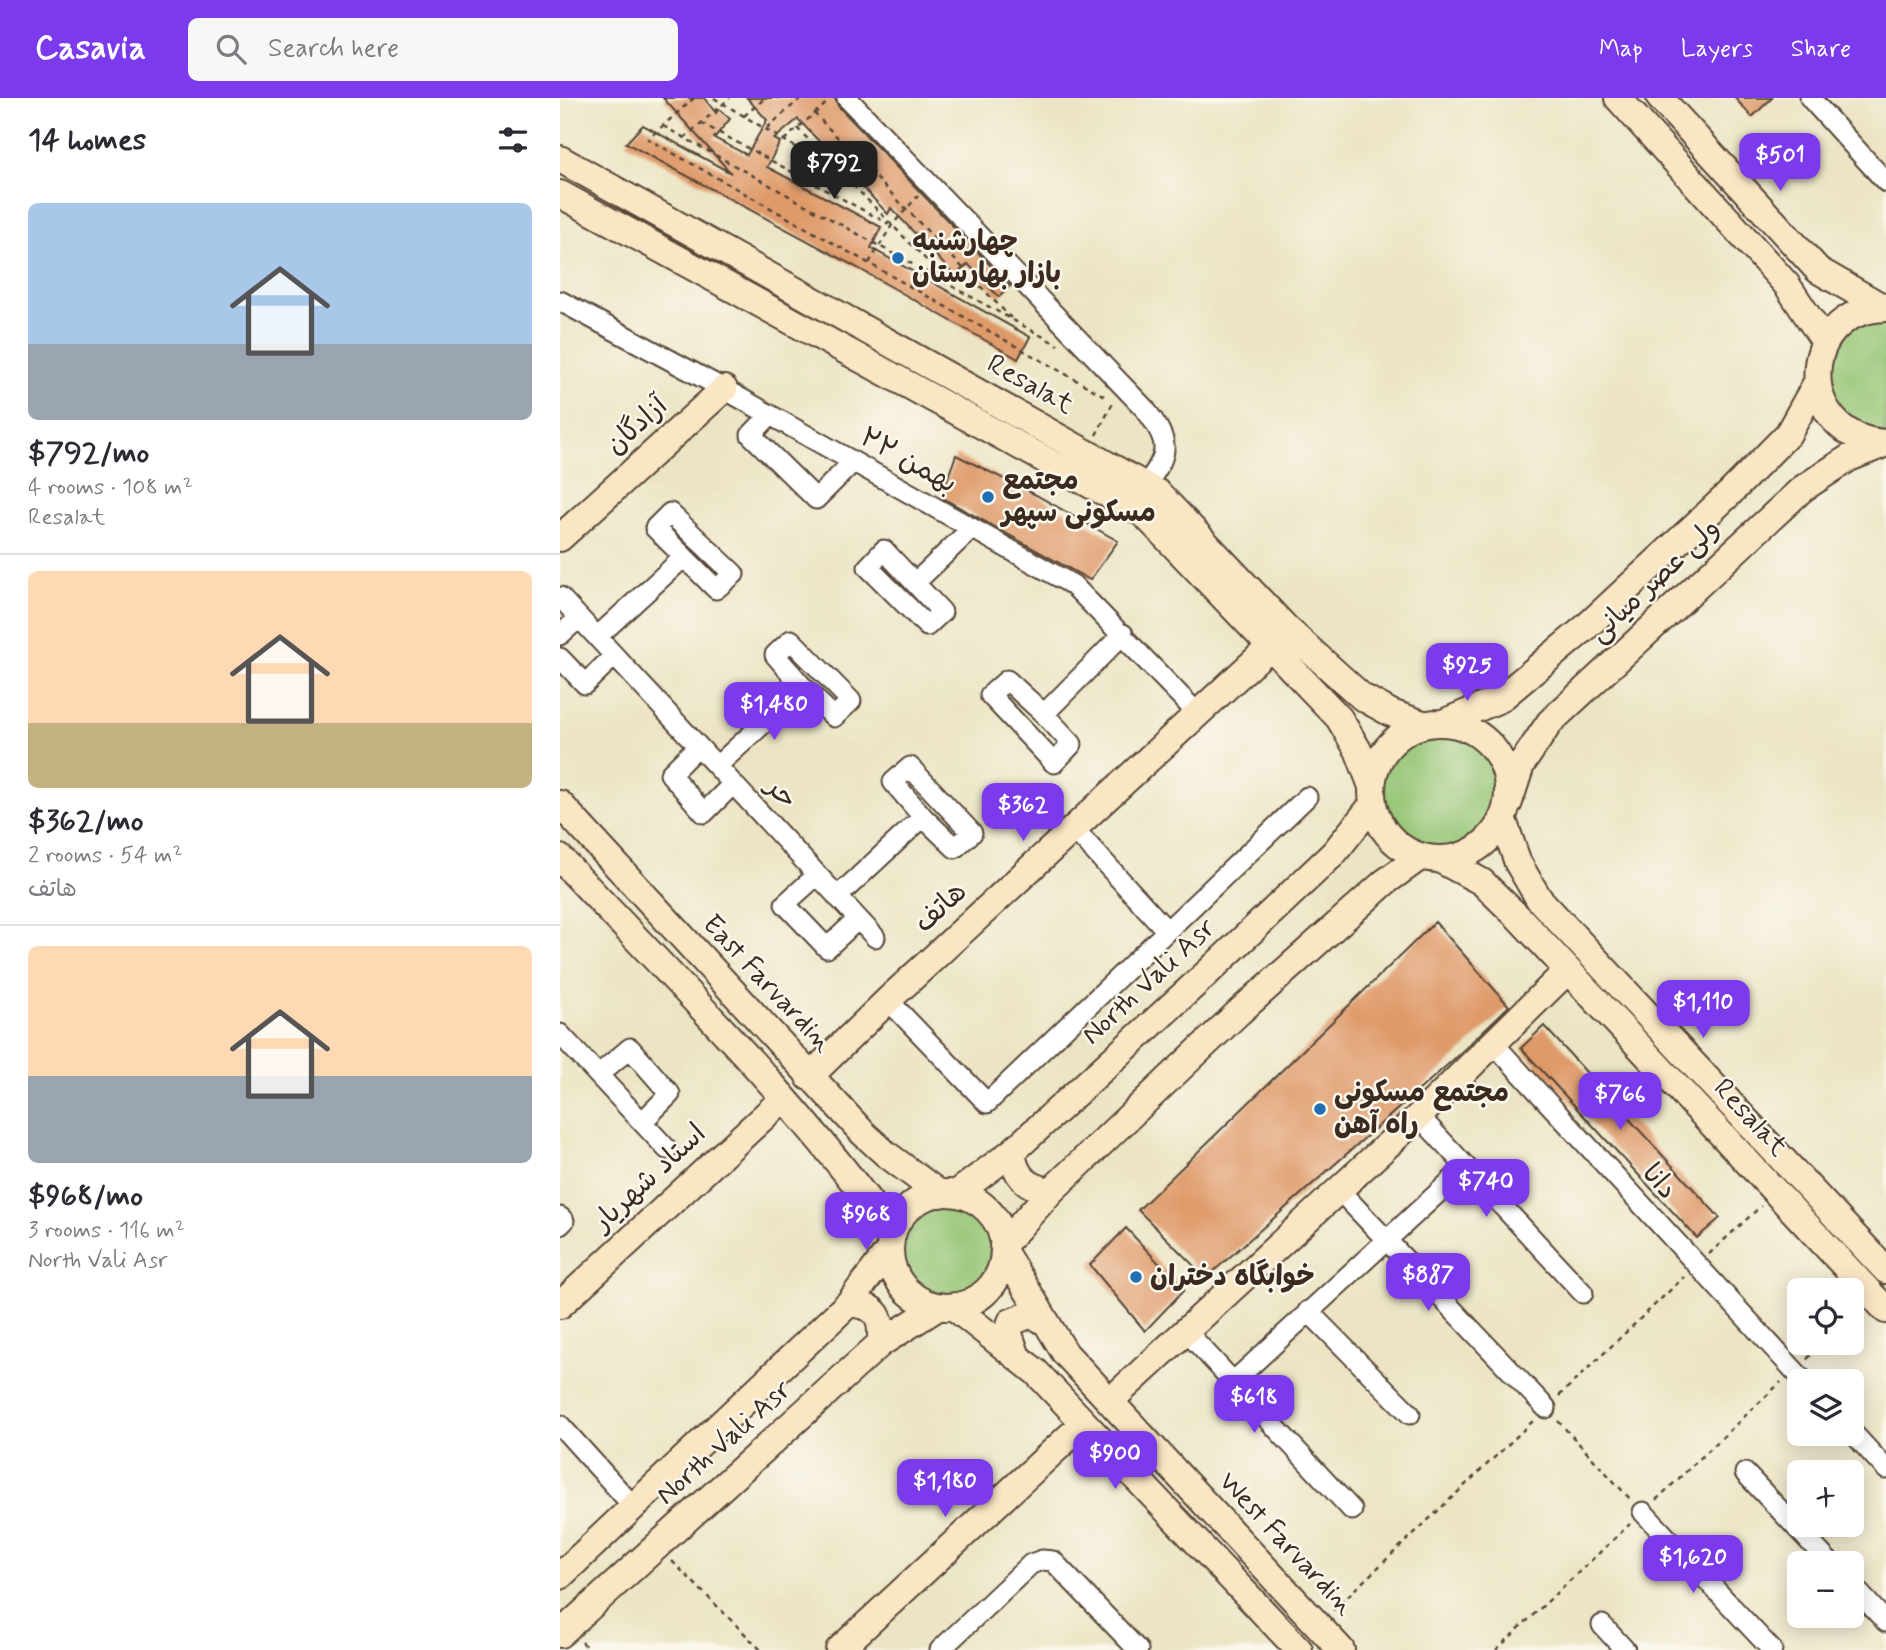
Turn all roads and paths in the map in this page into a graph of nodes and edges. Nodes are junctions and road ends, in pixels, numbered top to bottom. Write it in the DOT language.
graph roads {
  1 [pos="694,98"];
  2 [pos="714,98"];
  3 [pos="730,98"];
  4 [pos="765,98"];
  5 [pos="801,98"];
  6 [pos="847,98"];
  7 [pos="1618,98"];
  8 [pos="1660,98"];
  9 [pos="1810,98"];
  10 [pos="831,99"];
  11 [pos="723,104"];
  12 [pos="814,113"];
  13 [pos="744,116"];
  14 [pos="701,123"];
  15 [pos="663,126"];
  16 [pos="797,128"];
  17 [pos="765,129"];
  18 [pos="684,138"];
  19 [pos="784,140"];
  20 [pos="560,159"];
  21 [pos="845,176"];
  22 [pos="1886,182"];
  23 [pos="920,193"];
  24 [pos="560,194"];
  25 [pos="906,209"];
  26 [pos="892,225"];
  27 [pos="879,246"];
  28 [pos="869,263"];
  29 [pos="953,287"];
  30 [pos="560,301"];
  31 [pos="1885,308"];
  32 [pos="1015,321"];
  33 [pos="1825,342"];
  34 [pos="1066,349"];
  35 [pos="1816,382"];
  36 [pos="724,389"];
  37 [pos="770,415"];
  38 [pos="1885,443"];
  39 [pos="1086,453"];
  40 [pos="853,462"];
  41 [pos="1145,486"];
  42 [pos="972,528"];
  43 [pos="560,538"];
  44 [pos="684,557"];
  45 [pos="916,582"];
  46 [pos="560,597"];
  47 [pos="579,618"];
  48 [pos="1123,634"];
  49 [pos="560,635"];
  50 [pos="597,638"];
  51 [pos="1271,646"];
  52 [pos="614,656"];
  53 [pos="560,658"];
  54 [pos="803,687"];
  55 [pos="1197,713"];
  56 [pos="1044,714"];
  57 [pos="1434,723"];
  58 [pos="698,747"];
  59 [pos="717,766"];
  60 [pos="733,784"];
  61 [pos="1372,794"];
  62 [pos="1307,797"];
  63 [pos="560,804"];
  64 [pos="1506,811"];
  65 [pos="923,817"];
  66 [pos="1074,828"];
  67 [pos="560,858"];
  68 [pos="1430,858"];
  69 [pos="817,875"];
  70 [pos="837,897"];
  71 [pos="858,919"];
  72 [pos="1167,931"];
  73 [pos="875,937"];
  74 [pos="1568,970"];
  75 [pos="888,1000"];
  76 [pos="560,1034"];
  77 [pos="1494,1044"];
  78 [pos="598,1075"];
  79 [pos="809,1077"];
  80 [pos="783,1098"];
  81 [pos="1419,1116"];
  82 [pos="642,1122"];
  83 [pos="667,1149"];
  84 [pos="1012,1152"];
  85 [pos="886,1154"];
  86 [pos="1466,1167"];
  87 [pos="853,1179"];
  88 [pos="1339,1190"];
  89 [pos="1051,1191"];
  90 [pos="948,1194"];
  91 [pos="560,1217"];
  92 [pos="560,1225"];
  93 [pos="1386,1240"];
  94 [pos="891,1241"];
  95 [pos="1004,1248"];
  96 [pos="1886,1270"];
  97 [pos="1583,1293"];
  98 [pos="849,1303"];
  99 [pos="560,1305"];
  100 [pos="946,1307"];
  101 [pos="1886,1310"];
  102 [pos="1308,1311"];
  103 [pos="1045,1322"];
  104 [pos="1186,1331"];
  105 [pos="881,1343"];
  106 [pos="1815,1355"];
  107 [pos="1017,1357"];
  108 [pos="1793,1369"];
  109 [pos="1804,1369"];
  110 [pos="1233,1382"];
  111 [pos="1787,1386"];
  112 [pos="1110,1401"];
  113 [pos="1546,1408"];
  114 [pos="1410,1414"];
  115 [pos="1084,1423"];
  116 [pos="560,1425"];
  117 [pos="1864,1445"];
  118 [pos="1886,1469"];
  119 [pos="1745,1473"];
  120 [pos="633,1506"];
  121 [pos="1352,1510"];
  122 [pos="1643,1512"];
  123 [pos="657,1546"];
  124 [pos="1819,1551"];
  125 [pos="560,1576"];
  126 [pos="1864,1598"];
  127 [pos="1886,1622"];
  128 [pos="1602,1625"];
  129 [pos="560,1634"];
  130 [pos="942,1649"];
  131 [pos="761,1650"];
  132 [pos="839,1650"];
  133 [pos="1138,1650"];
  134 [pos="1299,1650"];
  135 [pos="1340,1650"];
  136 [pos="1496,1650"];
  137 [pos="1625,1650"];
  138 [pos="1772,1650"];
  1 -- 15 [label="path"];
  2 -- 11 [label="path"];
  3 -- 11 [label="path"];
  4 -- 13 [label="path"];
  5 -- 17 [label="path"];
  6 -- 41 [label="street"];
  7 -- 33 [label="main road"];
  8 -- 31 [label="main road"];
  9 -- 22 [label="street"];
  10 -- 12 [label="path"];
  11 -- 13 [label="path"];
  11 -- 14 [label="path"];
  12 -- 16 [label="path"];
  12 -- 25 [label="path"];
  13 -- 17 [label="path"];
  14 -- 18 [label="path"];
  14 -- 26 [label="path"];
  15 -- 18 [label="path"];
  15 -- 28 [label="path"];
  16 -- 19 [label="path"];
  16 -- 21 [label="path"];
  17 -- 19 [label="path"];
  18 -- 27 [label="path"];
  19 -- 21 [label="path"];
  20 -- 39 [label="main road, Resalat"];
  21 -- 26 [label="path"];
  23 -- 25 [label="path"];
  24 -- 51 [label="main road, Resalat"];
  25 -- 26 [label="path"];
  25 -- 32 [label="path"];
  26 -- 27 [label="path"];
  26 -- 29 [label="path"];
  27 -- 28 [label="path"];
  27 -- 29 [label="path"];
  28 -- 39 [label="path"];
  29 -- 32 [label="path"];
  30 -- 36 [label="street, ۲۲ بهمن"];
  31 -- 33 [label="main road"];
  32 -- 34 [label="path"];
  33 -- 35 [label="main road, ولی عصر میانی"];
  35 -- 38 [label="main road"];
  35 -- 57 [label="main road, ولی عصر میانی"];
  36 -- 37 [label="street, ۲۲ بهمن"];
  36 -- 43 [label="main road, آزادگان"];
  37 -- 40 [label="street, ۲۲ بهمن"];
  37 -- 40 [label="street"];
  38 -- 64 [label="main road, ولی عصر میانی"];
  39 -- 41 [label="main road, Resalat"];
  40 -- 42 [label="street, ۲۲ بهمن"];
  41 -- 57 [label="main road, Resalat"];
  42 -- 45 [label="street"];
  42 -- 48 [label="street, ۲۲ بهمن"];
  44 -- 50 [label="street"];
  46 -- 47 [label="street, حر"];
  47 -- 49 [label="street"];
  47 -- 50 [label="street, حر"];
  48 -- 55 [label="street, ۲۲ بهمن"];
  48 -- 56 [label="street"];
  50 -- 52 [label="street, حر"];
  51 -- 55 [label="main road, هاتف"];
  51 -- 61 [label="main road, Resalat"];
  52 -- 53 [label="street"];
  52 -- 58 [label="street, حر"];
  54 -- 59 [label="street"];
  55 -- 66 [label="main road, هاتف"];
  57 -- 61 [label="main road"];
  57 -- 64 [label="main road"];
  58 -- 59 [label="street, حر"];
  58 -- 60 [label="street"];
  59 -- 60 [label="street, حر"];
  60 -- 69 [label="street, حر"];
  61 -- 68 [label="main road"];
  61 -- 84 [label="main road, North Vali Asr"];
  62 -- 72 [label="street"];
  63 -- 79 [label="main road, East Farvardin"];
  64 -- 68 [label="main road"];
  64 -- 96 [label="main road, Resalat"];
  65 -- 70 [label="street"];
  66 -- 72 [label="street"];
  66 -- 75 [label="main road, هاتف"];
  67 -- 80 [label="main road"];
  68 -- 74 [label="main road, Resalat"];
  68 -- 89 [label="main road"];
  69 -- 70 [label="street, حر"];
  69 -- 71 [label="street"];
  70 -- 71 [label="street, حر"];
  71 -- 73 [label="street, حر"];
  72 -- 75 [label="street"];
  74 -- 77 [label="main road"];
  74 -- 101 [label="main road, Resalat"];
  75 -- 79 [label="main road, هاتف"];
  76 -- 78 [label="street"];
  77 -- 81 [label="main road"];
  77 -- 108 [label="street, دانا"];
  78 -- 82 [label="street"];
  78 -- 82 [label="street"];
  79 -- 85 [label="main road, East Farvardin"];
  80 -- 87 [label="main road"];
  80 -- 99 [label="main road, استاد شهریار"];
  81 -- 86 [label="street"];
  81 -- 88 [label="main road"];
  82 -- 83 [label="street"];
  84 -- 89 [label="main road"];
  84 -- 90 [label="main road, North Vali Asr"];
  85 -- 87 [label="main road"];
  85 -- 90 [label="main road, East Farvardin"];
  86 -- 93 [label="street"];
  86 -- 97 [label="street"];
  87 -- 94 [label="main road"];
  88 -- 93 [label="street"];
  88 -- 104 [label="main road"];
  89 -- 95 [label="main road"];
  90 -- 94 [label="main road"];
  90 -- 95 [label="main road"];
  91 -- 92 [label="street"];
  93 -- 102 [label="street"];
  93 -- 113 [label="street"];
  94 -- 98 [label="main road, North Vali Asr"];
  94 -- 100 [label="main road"];
  95 -- 100 [label="main road"];
  95 -- 103 [label="main road, West Farvardin"];
  98 -- 105 [label="main road"];
  98 -- 120 [label="main road, North Vali Asr"];
  100 -- 105 [label="main road, North Vali Asr"];
  100 -- 107 [label="main road"];
  102 -- 110 [label="street"];
  102 -- 114 [label="street"];
  103 -- 107 [label="main road"];
  103 -- 112 [label="main road, West Farvardin"];
  104 -- 110 [label="street"];
  104 -- 112 [label="main road"];
  105 -- 123 [label="main road, North Vali Asr"];
  106 -- 109 [label="path"];
  107 -- 115 [label="main road"];
  110 -- 121 [label="street"];
  111 -- 122 [label="path"];
  112 -- 135 [label="main road, West Farvardin"];
  113 -- 122 [label="path"];
  115 -- 132 [label="main road"];
  115 -- 134 [label="main road"];
  116 -- 120 [label="street"];
  117 -- 118 [label="street"];
  119 -- 124 [label="street"];
  120 -- 125 [label="main road, North Vali Asr"];
  122 -- 136 [label="path"];
  122 -- 138 [label="street"];
  123 -- 129 [label="main road, North Vali Asr"];
  123 -- 131 [label="path"];
  126 -- 127 [label="street"];
  128 -- 137 [label="street"];
  130 -- 133 [label="street"];
}
